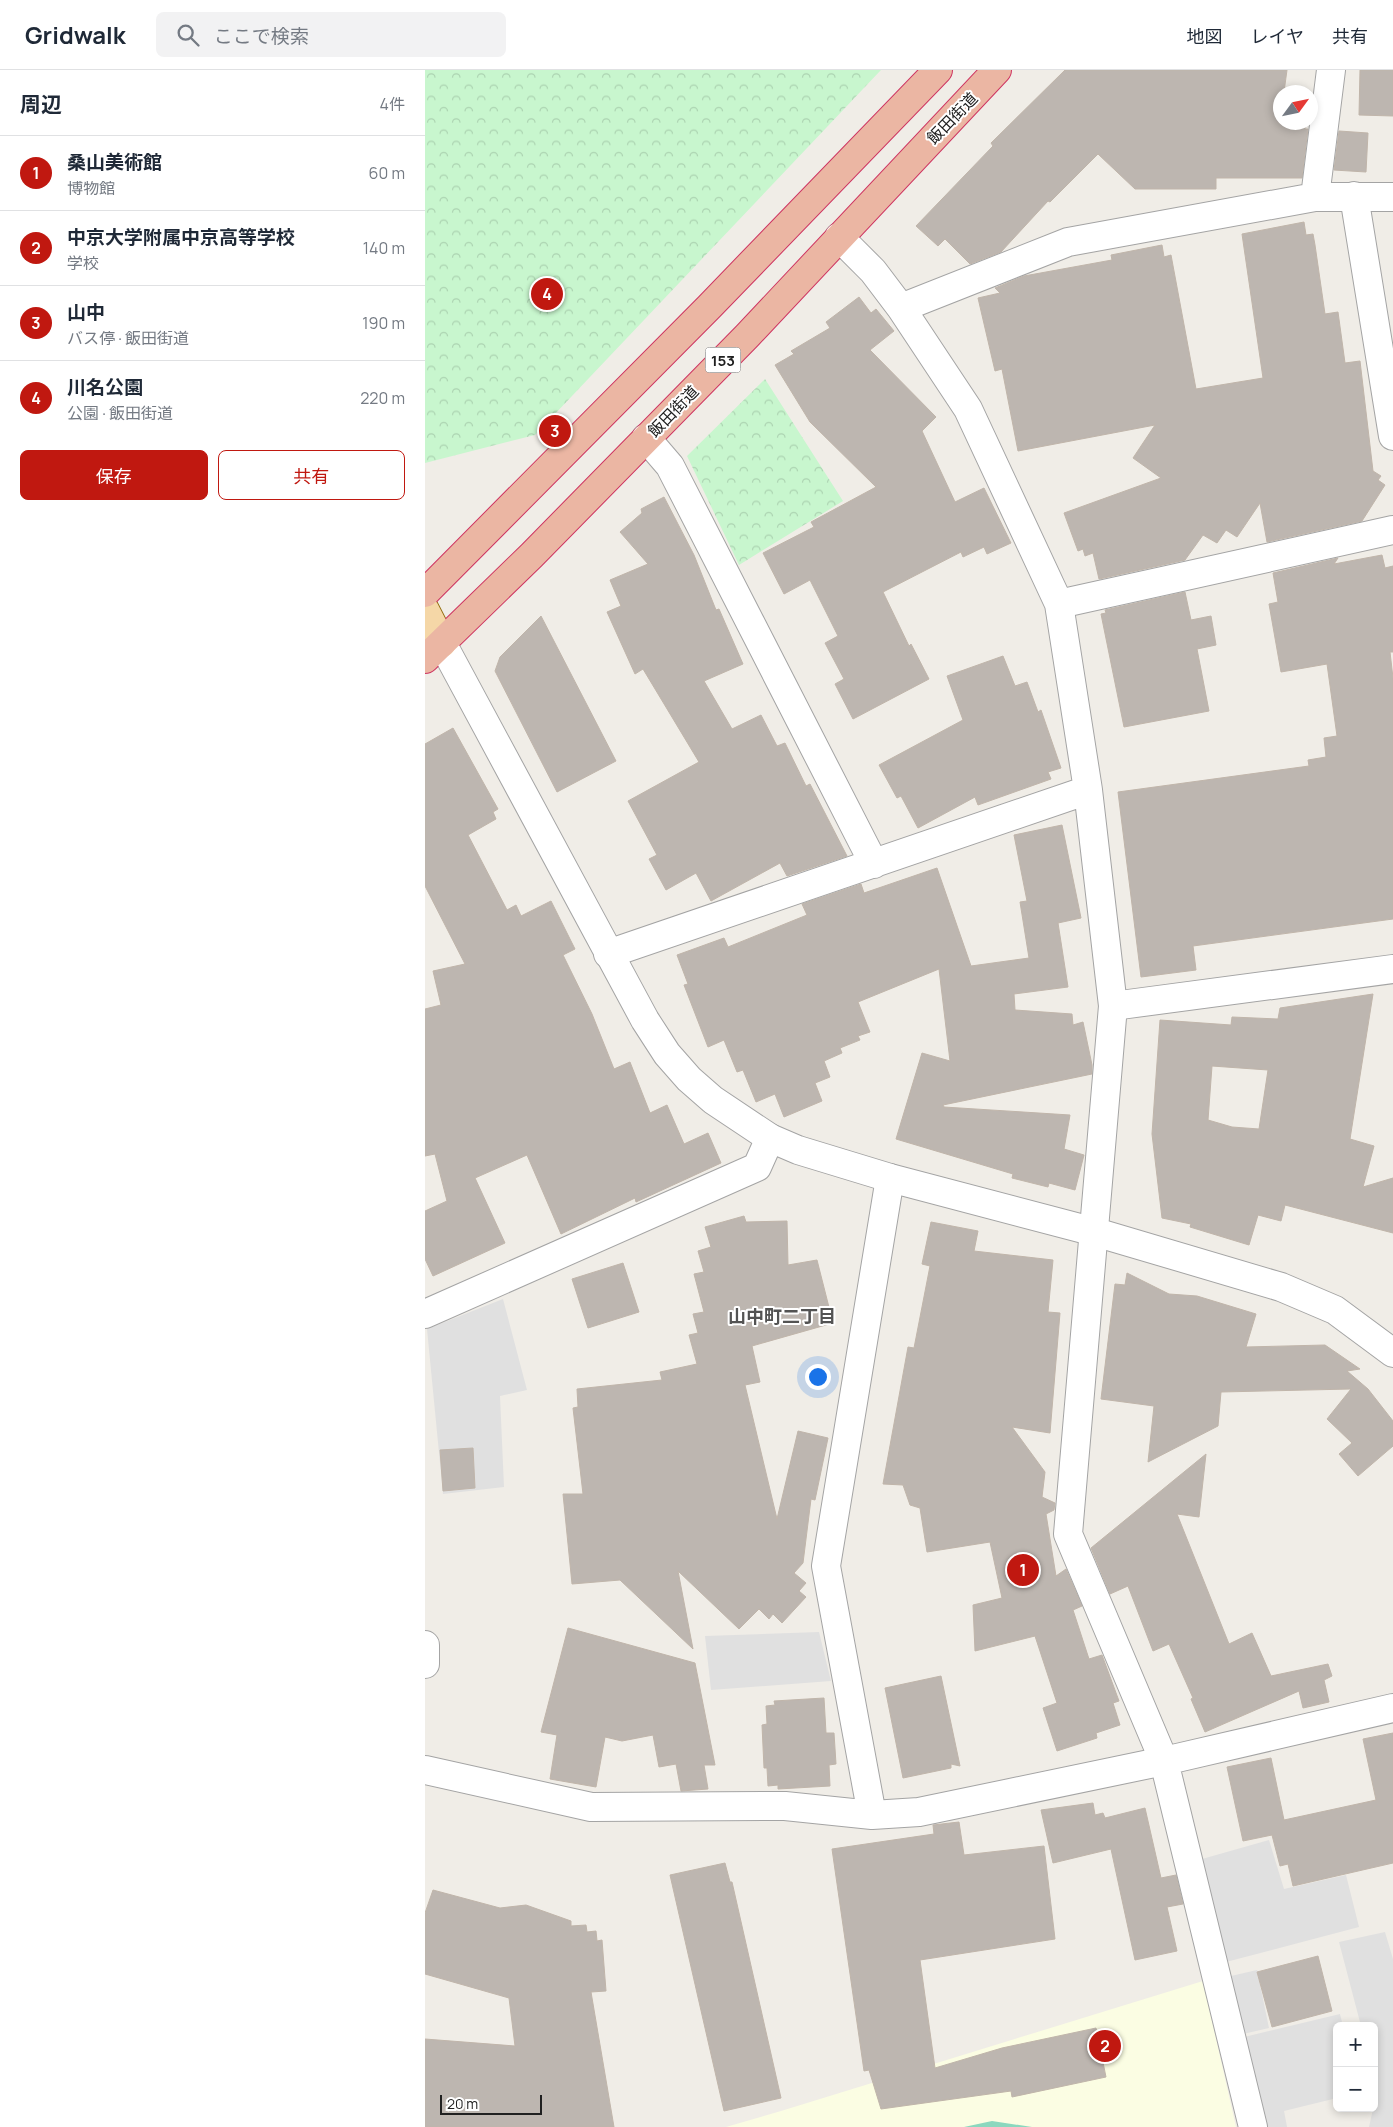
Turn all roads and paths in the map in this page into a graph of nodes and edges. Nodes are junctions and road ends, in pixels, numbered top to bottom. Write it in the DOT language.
graph roads {
  1 [pos="938,70"];
  2 [pos="997,70"];
  3 [pos="1331,70"];
  4 [pos="1354,196"];
  5 [pos="1315,197"];
  6 [pos="1393,197"];
  7 [pos="839,237"];
  8 [pos="901,308"];
  9 [pos="1393,436"];
  10 [pos="647,438"];
  11 [pos="1393,530"];
  12 [pos="425,593"];
  13 [pos="1059,604"];
  14 [pos="425,610"];
  15 [pos="431,646"];
  16 [pos="1088,790"];
  17 [pos="874,864"];
  18 [pos="608,954"];
  19 [pos="1393,969"];
  20 [pos="1113,1006"];
  21 [pos="770,1138"];
  22 [pos="890,1178"];
  23 [pos="1095,1232"];
  24 [pos="425,1314"];
  25 [pos="1393,1353"];
  26 [pos="425,1645"];
  27 [pos="425,1664"];
  28 [pos="1393,1708"];
  29 [pos="1165,1761"];
  30 [pos="425,1770"];
  31 [pos="871,1815"];
  32 [pos="1253,2127"];
  1 -- 12 [label="highway"];
  2 -- 7 [label="highway, 飯田街道 / 153"];
  3 -- 5 [label="street"];
  4 -- 5 [label="street"];
  4 -- 6 [label="street"];
  4 -- 9 [label="street"];
  5 -- 8 [label="street"];
  7 -- 8 [label="street"];
  7 -- 10 [label="highway, 飯田街道 / 153"];
  8 -- 13 [label="street"];
  10 -- 15 [label="highway, 飯田街道 / 153"];
  10 -- 17 [label="street"];
  11 -- 13 [label="street"];
  13 -- 16 [label="street"];
  14 -- 15 [label="main road"];
  15 -- 18 [label="street"];
  16 -- 17 [label="street"];
  16 -- 20 [label="street"];
  17 -- 18 [label="street"];
  18 -- 21 [label="street"];
  19 -- 20 [label="street"];
  20 -- 23 [label="street"];
  21 -- 22 [label="street"];
  21 -- 24 [label="street"];
  22 -- 23 [label="street"];
  22 -- 31 [label="street"];
  23 -- 25 [label="street"];
  23 -- 29 [label="street"];
  26 -- 27 [label="street"];
  28 -- 29 [label="street"];
  29 -- 31 [label="street"];
  29 -- 32 [label="street"];
  30 -- 31 [label="street"];
}
